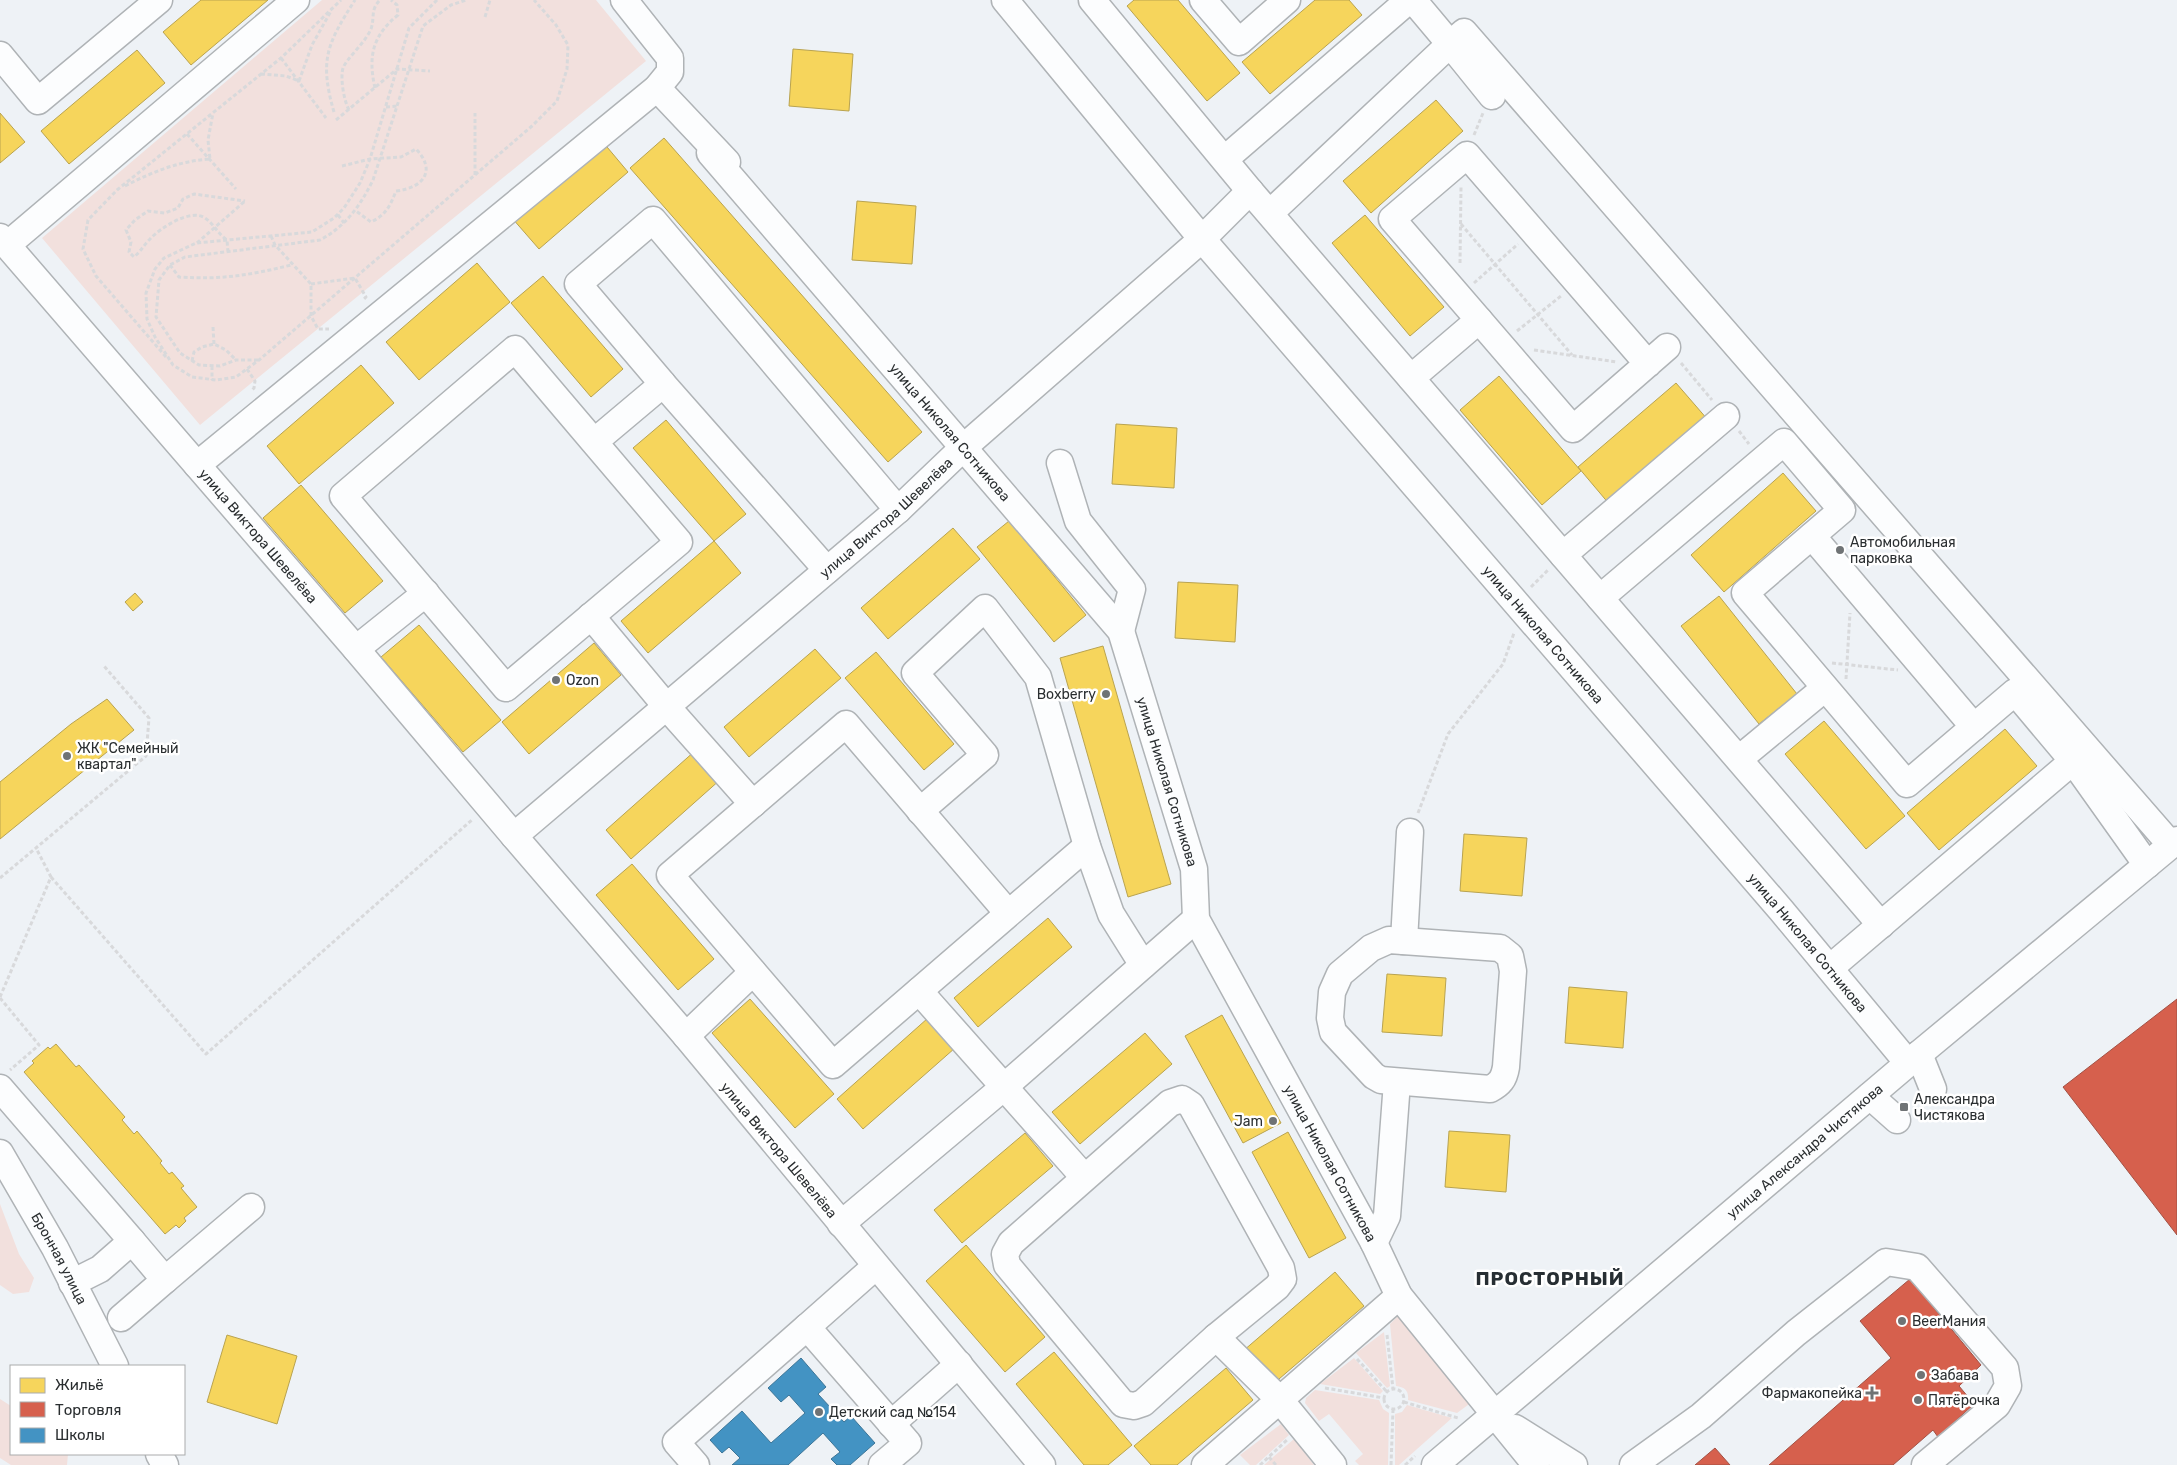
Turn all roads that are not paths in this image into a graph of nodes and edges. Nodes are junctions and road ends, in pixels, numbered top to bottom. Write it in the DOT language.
graph roads {
  1 [pos="159,0"];
  2 [pos="296,0"];
  3 [pos="624,0"];
  4 [pos="1005,0"];
  5 [pos="1092,0"];
  6 [pos="1203,0"];
  7 [pos="1287,0"];
  8 [pos="1411,0"];
  9 [pos="1450,44"];
  10 [pos="0,55"];
  11 [pos="657,88"];
  12 [pos="1492,96"];
  13 [pos="710,153"];
  14 [pos="1225,160"];
  15 [pos="1250,191"];
  16 [pos="1270,213"];
  17 [pos="1202,239"];
  18 [pos="4,241"];
  19 [pos="803,263"];
  20 [pos="1479,320"];
  21 [pos="1667,347"];
  22 [pos="1636,364"];
  23 [pos="1411,378"];
  24 [pos="663,384"];
  25 [pos="1726,416"];
  26 [pos="594,442"];
  27 [pos="964,448"];
  28 [pos="1060,463"];
  29 [pos="197,465"];
  30 [pos="898,510"];
  31 [pos="1812,536"];
  32 [pos="1563,555"];
  33 [pos="827,570"];
  34 [pos="426,593"];
  35 [pos="1600,598"];
  36 [pos="592,616"];
  37 [pos="1121,631"];
  38 [pos="356,649"];
  39 [pos="1825,688"];
  40 [pos="666,706"];
  41 [pos="1974,727"];
  42 [pos="1739,759"];
  43 [pos="2073,762"];
  44 [pos="753,804"];
  45 [pos="920,811"];
  46 [pos="1410,832"];
  47 [pos="514,836"];
  48 [pos="2174,842"];
  49 [pos="1087,846"];
  50 [pos="2147,865"];
  51 [pos="1008,914"];
  52 [pos="1196,919"];
  53 [pos="1881,925"];
  54 [pos="1404,941"];
  55 [pos="1143,965"];
  56 [pos="1830,968"];
  57 [pos="753,972"];
  58 [pos="918,991"];
  59 [pos="686,1036"];
  60 [pos="1914,1059"];
  61 [pos="3,1081"];
  62 [pos="1397,1082"];
  63 [pos="1004,1087"];
  64 [pos="1933,1089"];
  65 [pos="1870,1096"];
  66 [pos="1897,1120"];
  67 [pos="0,1153"];
  68 [pos="1084,1177"];
  69 [pos="250,1207"];
  70 [pos="840,1224"];
  71 [pos="132,1240"];
  72 [pos="1374,1243"];
  73 [pos="876,1266"];
  74 [pos="165,1280"];
  75 [pos="72,1283"];
  76 [pos="1392,1303"];
  77 [pos="121,1318"];
  78 [pos="806,1327"];
  79 [pos="1216,1337"];
  80 [pos="959,1364"];
  81 [pos="114,1365"];
  82 [pos="1289,1392"];
  83 [pos="1489,1420"];
  84 [pos="891,1424"];
  85 [pos="696,1465"];
  86 [pos="882,1465"];
  87 [pos="1042,1465"];
  88 [pos="1204,1465"];
  89 [pos="1333,1465"];
  90 [pos="1435,1465"];
  91 [pos="1536,1465"];
  92 [pos="1574,1465"];
  93 [pos="1633,1465"];
  94 [pos="1925,1465"];
  1 -- 10 [label="street"];
  2 -- 18 [label="street"];
  3 -- 11 [label="street"];
  4 -- 17 [label="street, улица Николая Сотникова"];
  5 -- 14 [label="street"];
  6 -- 7 [label="street"];
  8 -- 9 [label="street"];
  8 -- 14 [label="street"];
  9 -- 12 [label="street"];
  9 -- 16 [label="street"];
  9 -- 48 [label="street"];
  11 -- 19 [label="street"];
  11 -- 29 [label="street"];
  13 -- 19 [label="street, улица Николая Сотникова"];
  14 -- 15 [label="street"];
  15 -- 16 [label="street"];
  15 -- 17 [label="street, улица Виктора Шевелёва"];
  16 -- 23 [label="street"];
  17 -- 27 [label="street, улица Виктора Шевелёва"];
  17 -- 56 [label="street, улица Николая Сотникова"];
  18 -- 29 [label="street, улица Виктора Шевелёва"];
  19 -- 27 [label="street, улица Николая Сотникова"];
  20 -- 22 [label="street"];
  20 -- 22 [label="street"];
  20 -- 23 [label="street"];
  21 -- 22 [label="street"];
  23 -- 32 [label="street"];
  24 -- 26 [label="street"];
  24 -- 30 [label="street"];
  24 -- 33 [label="street"];
  25 -- 32 [label="street"];
  26 -- 34 [label="street"];
  26 -- 36 [label="street"];
  27 -- 30 [label="street, улица Виктора Шевелёва"];
  27 -- 37 [label="street, улица Николая Сотникова"];
  28 -- 37 [label="street"];
  29 -- 38 [label="street, улица Виктора Шевелёва"];
  30 -- 33 [label="street, улица Виктора Шевелёва"];
  31 -- 35 [label="street"];
  31 -- 39 [label="street"];
  31 -- 41 [label="street"];
  32 -- 35 [label="street"];
  33 -- 40 [label="street, улица Виктора Шевелёва"];
  34 -- 36 [label="street"];
  34 -- 38 [label="street"];
  35 -- 42 [label="street"];
  36 -- 40 [label="street"];
  37 -- 52 [label="street, улица Николая Сотникова"];
  38 -- 47 [label="street, улица Виктора Шевелёва"];
  39 -- 41 [label="street"];
  39 -- 42 [label="street"];
  40 -- 44 [label="street"];
  40 -- 47 [label="street, улица Виктора Шевелёва"];
  41 -- 43 [label="street"];
  42 -- 53 [label="street"];
  43 -- 50 [label="street"];
  43 -- 53 [label="street"];
  44 -- 45 [label="street"];
  44 -- 57 [label="street"];
  45 -- 49 [label="street"];
  45 -- 51 [label="street"];
  46 -- 54 [label="street"];
  47 -- 59 [label="street, улица Виктора Шевелёва"];
  48 -- 50 [label="street, улица Александра Чистякова"];
  49 -- 51 [label="street"];
  49 -- 55 [label="street"];
  50 -- 60 [label="street, улица Александра Чистякова"];
  51 -- 58 [label="street"];
  52 -- 55 [label="street"];
  52 -- 72 [label="street, улица Николая Сотникова"];
  53 -- 56 [label="street"];
  54 -- 62 [label="street"];
  54 -- 62 [label="street"];
  55 -- 63 [label="street"];
  56 -- 60 [label="street, улица Николая Сотникова"];
  57 -- 58 [label="street"];
  57 -- 59 [label="street"];
  58 -- 63 [label="street"];
  59 -- 70 [label="street, улица Виктора Шевелёва"];
  60 -- 64 [label="street, улица Николая Сотникова"];
  60 -- 65 [label="street, улица Александра Чистякова"];
  61 -- 71 [label="street"];
  62 -- 72 [label="street"];
  63 -- 68 [label="street"];
  63 -- 70 [label="street"];
  65 -- 66 [label="street"];
  65 -- 83 [label="street, улица Александра Чистякова"];
  67 -- 75 [label="street, Бронная улица"];
  68 -- 79 [label="street"];
  68 -- 79 [label="street"];
  69 -- 74 [label="street"];
  70 -- 73 [label="street, улица Виктора Шевелёва"];
  71 -- 74 [label="street"];
  71 -- 75 [label="street"];
  72 -- 76 [label="street, улица Николая Сотникова"];
  73 -- 78 [label="street"];
  73 -- 80 [label="street, улица Виктора Шевелёва"];
  74 -- 77 [label="street"];
  75 -- 81 [label="street, Бронная улица"];
  76 -- 82 [label="street"];
  76 -- 83 [label="street, улица Николая Сотникова"];
  78 -- 84 [label="street"];
  78 -- 85 [label="street"];
  79 -- 82 [label="street"];
  80 -- 84 [label="street"];
  80 -- 87 [label="street, улица Виктора Шевелёва"];
  82 -- 88 [label="street"];
  82 -- 89 [label="street"];
  83 -- 90 [label="street, улица Александра Чистякова"];
  83 -- 91 [label="street, улица Николая Сотникова"];
  83 -- 92 [label="street"];
  84 -- 86 [label="street"];
  93 -- 94 [label="street"];
}
